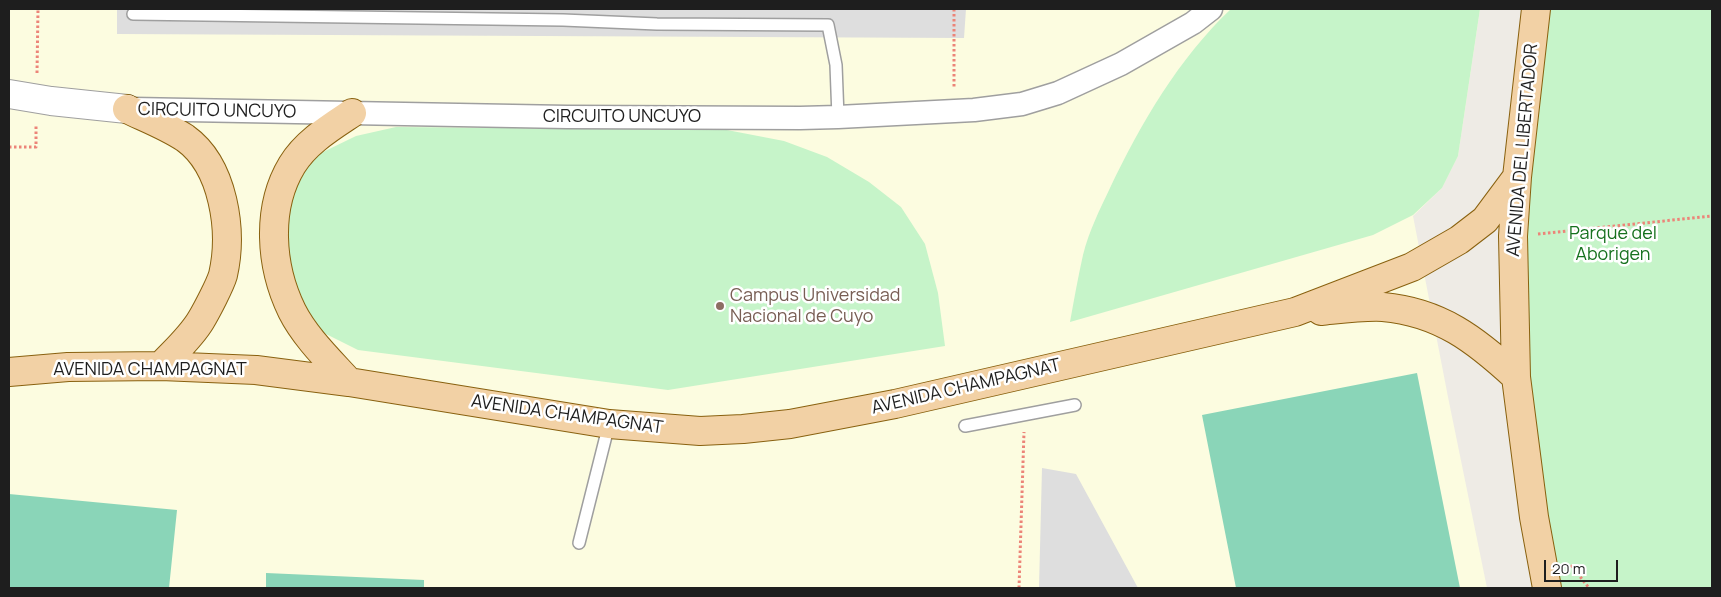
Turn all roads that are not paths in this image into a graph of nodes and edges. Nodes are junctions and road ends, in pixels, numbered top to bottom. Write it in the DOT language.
graph roads {
  1 [pos="1212,9"];
  2 [pos="1536,9"];
  3 [pos="132,14"];
  4 [pos="9,94"];
  5 [pos="126,109"];
  6 [pos="352,113"];
  7 [pos="838,117"];
  8 [pos="1517,177"];
  9 [pos="1295,312"];
  10 [pos="161,366"];
  11 [pos="9,372"];
  12 [pos="1516,377"];
  13 [pos="348,382"];
  14 [pos="1075,405"];
  15 [pos="609,424"];
  16 [pos="965,426"];
  17 [pos="579,543"];
  18 [pos="1547,588"];
  1 -- 7 [label="street, CIRCUITO UNCUYO"];
  2 -- 8 [label="main road, AVENIDA DEL LIBERTADOR"];
  3 -- 7 [label="lane"];
  4 -- 5 [label="street, CIRCUITO UNCUYO"];
  5 -- 6 [label="street, CIRCUITO UNCUYO"];
  5 -- 10 [label="main road"];
  6 -- 7 [label="street, CIRCUITO UNCUYO"];
  6 -- 13 [label="main road"];
  8 -- 9 [label="main road, AVENIDA CHAMPAGNAT"];
  8 -- 12 [label="main road, AVENIDA DEL LIBERTADOR"];
  9 -- 12 [label="main road, AVENIDA CHAMPAGNAT"];
  9 -- 15 [label="main road, AVENIDA CHAMPAGNAT"];
  10 -- 11 [label="main road, AVENIDA CHAMPAGNAT"];
  10 -- 13 [label="main road, AVENIDA CHAMPAGNAT"];
  12 -- 18 [label="main road, AVENIDA DEL LIBERTADOR"];
  13 -- 15 [label="main road, AVENIDA CHAMPAGNAT"];
  14 -- 16 [label="lane"];
  15 -- 17 [label="lane"];
}
